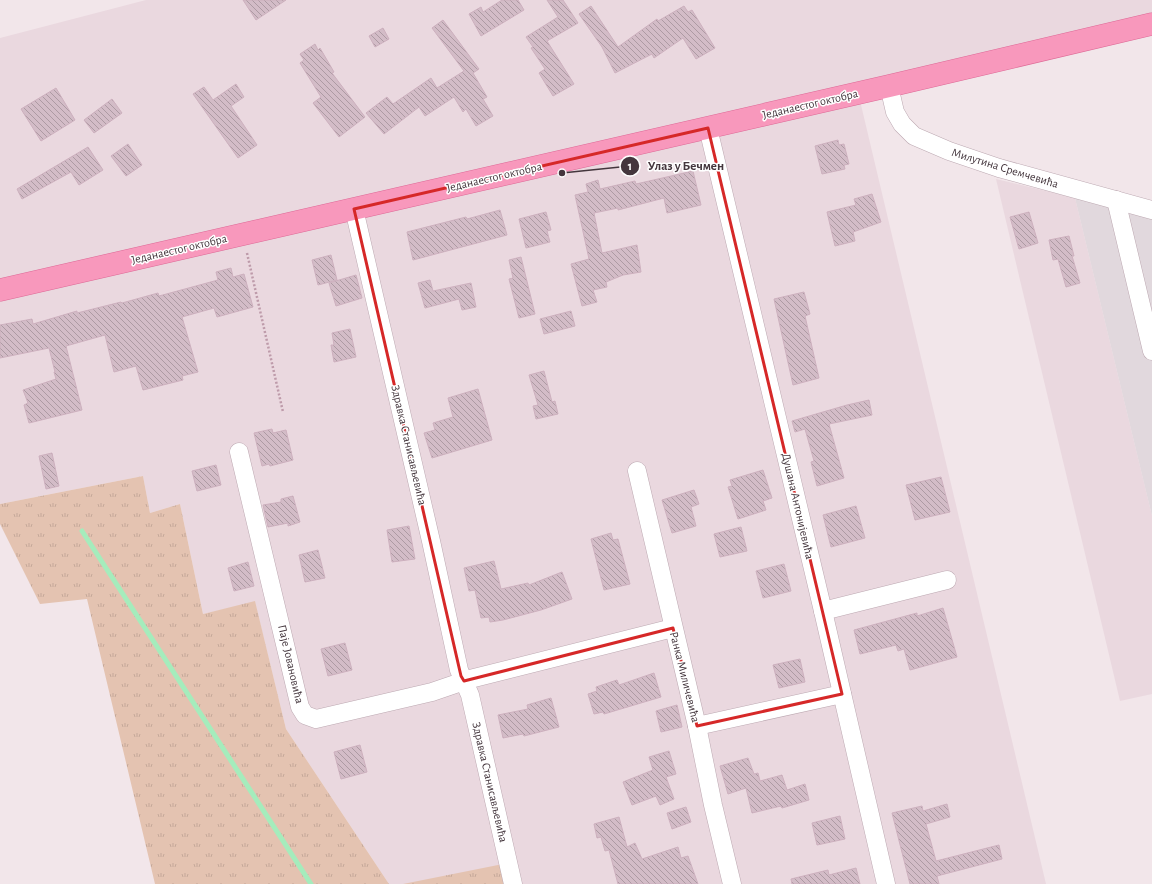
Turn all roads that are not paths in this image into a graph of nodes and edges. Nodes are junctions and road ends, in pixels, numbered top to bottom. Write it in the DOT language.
graph roads {
  1 [pos="1152,24"];
  2 [pos="889,86"];
  3 [pos="708,128"];
  4 [pos="1116,200"];
  5 [pos="354,209"];
  6 [pos="1152,210"];
  7 [pos="0,290"];
  8 [pos="1152,351"];
  9 [pos="239,452"];
  10 [pos="637,471"];
  11 [pos="948,580"];
  12 [pos="823,611"];
  13 [pos="673,628"];
  14 [pos="464,681"];
  15 [pos="842,694"];
  16 [pos="697,726"];
  17 [pos="513,884"];
  18 [pos="732,884"];
  19 [pos="886,884"];
  1 -- 2 [label="main road, Једанаестог октобра"];
  2 -- 3 [label="main road, Једанаестог октобра"];
  2 -- 4 [label="street, Милутина Сремчевића"];
  3 -- 5 [label="main road, Једанаестог октобра"];
  3 -- 12 [label="street, Душана Антонијевића"];
  4 -- 6 [label="street, Милутина Сремчевића"];
  4 -- 8 [label="street"];
  5 -- 7 [label="main road, Једанаестог октобра"];
  5 -- 14 [label="street, Здравка Станисављевића"];
  9 -- 14 [label="street, Паје Јовановића"];
  10 -- 13 [label="street, Ранка Миличевића"];
  11 -- 12 [label="street"];
  12 -- 15 [label="street, Душана Антонијевића"];
  13 -- 14 [label="street"];
  13 -- 16 [label="street, Ранка Миличевића"];
  14 -- 17 [label="street, Здравка Станисављевића"];
  15 -- 16 [label="street"];
  15 -- 19 [label="street, Душана Антонијевића"];
  16 -- 18 [label="street, Ранка Миличевића"];
}
